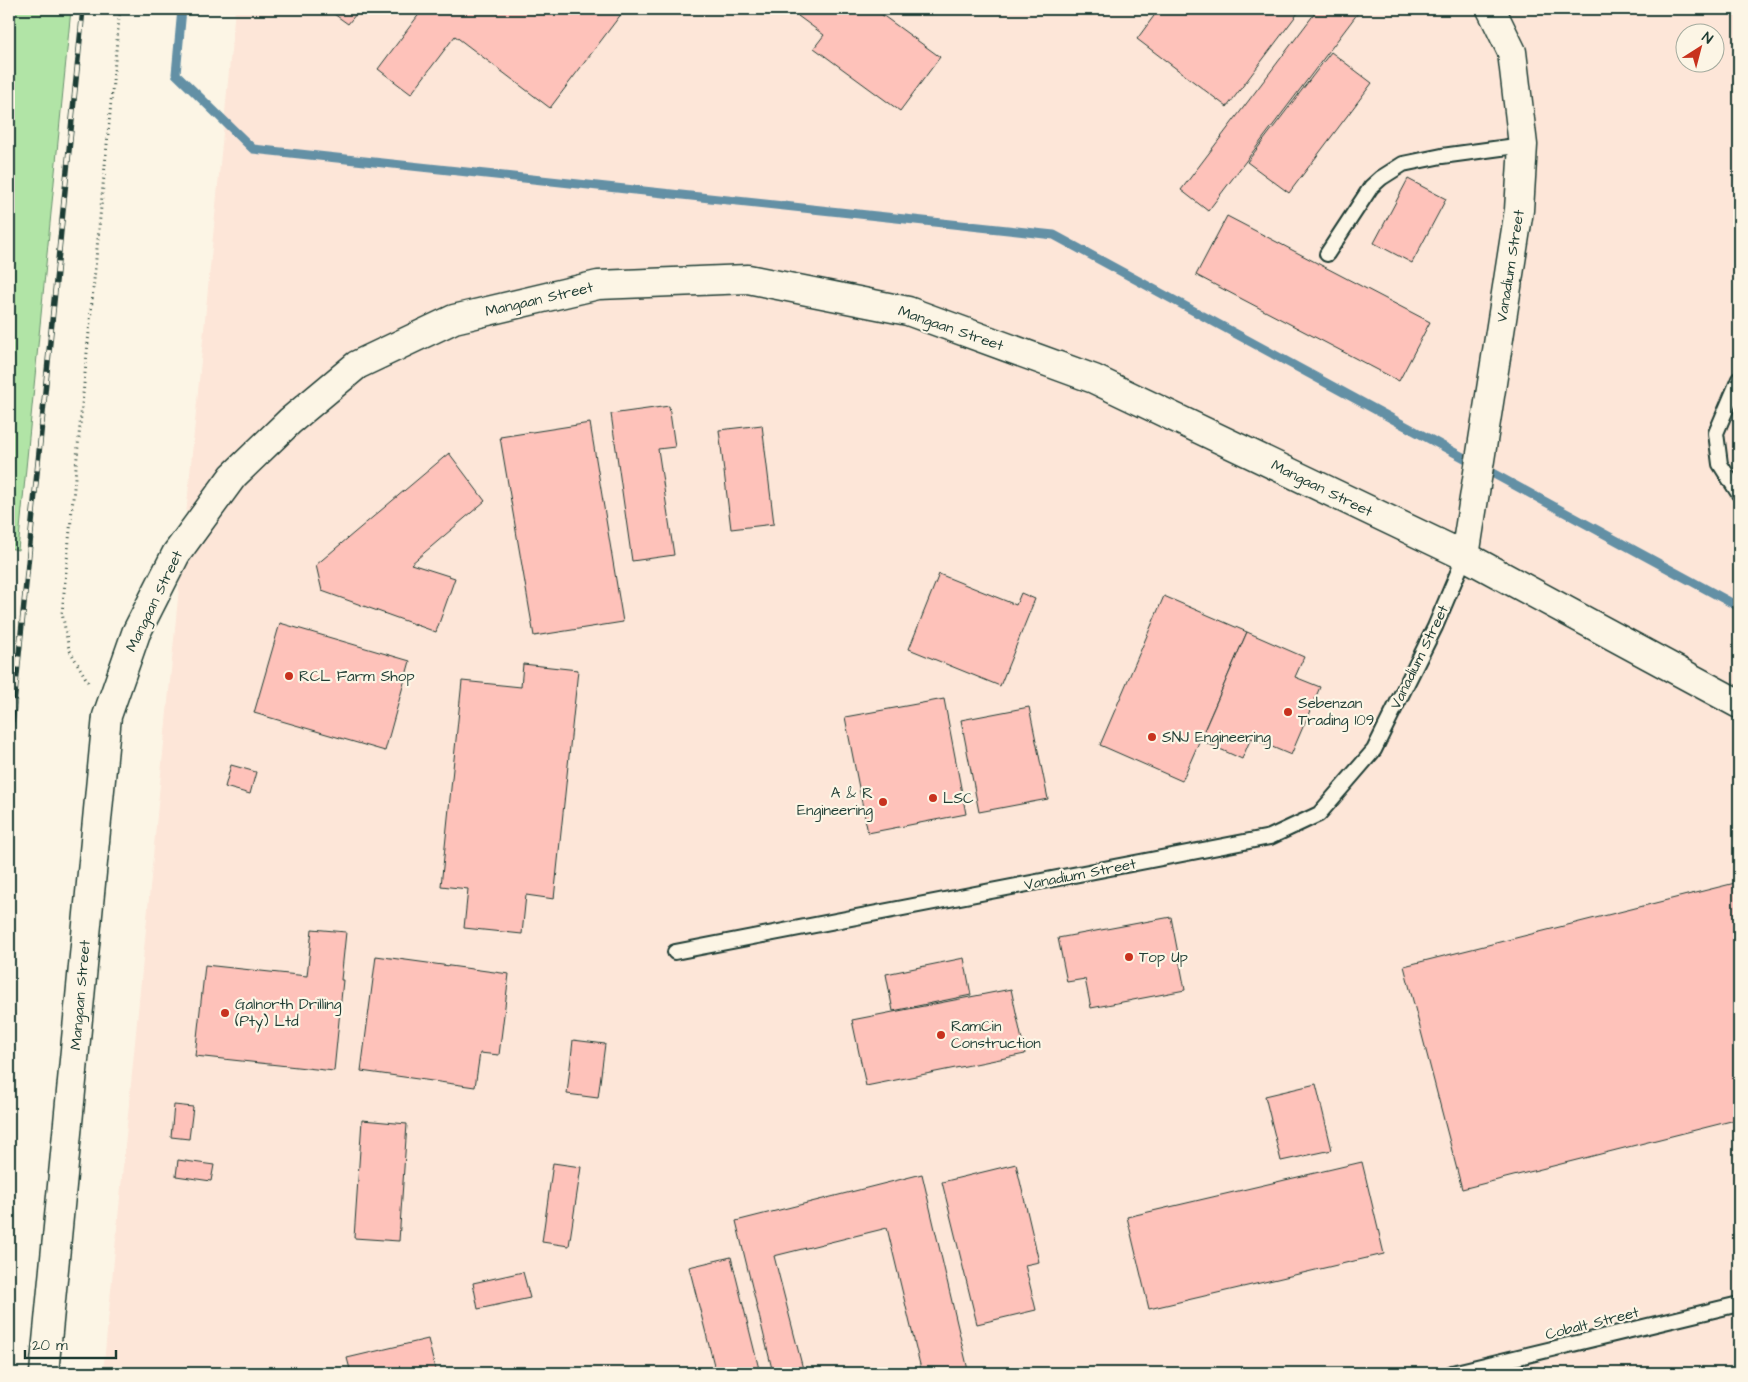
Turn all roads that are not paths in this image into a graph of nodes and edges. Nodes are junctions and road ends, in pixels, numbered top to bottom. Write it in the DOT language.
graph roads {
  1 [pos="1491,9"];
  2 [pos="1523,145"];
  3 [pos="1327,254"];
  4 [pos="1739,379"];
  5 [pos="1739,494"];
  6 [pos="1465,556"];
  7 [pos="1739,704"];
  8 [pos="675,952"];
  9 [pos="1739,1304"];
  10 [pos="44,1373"];
  11 [pos="1452,1373"];
  1 -- 2 [label="street, Vanadium Street"];
  2 -- 3 [label="lane"];
  2 -- 6 [label="street, Vanadium Street"];
  4 -- 5 [label="lane"];
  6 -- 7 [label="street, Mangaan Street"];
  6 -- 8 [label="lane, Vanadium Street"];
  6 -- 10 [label="street, Mangaan Street"];
  9 -- 11 [label="lane, Cobalt Street"];
}
